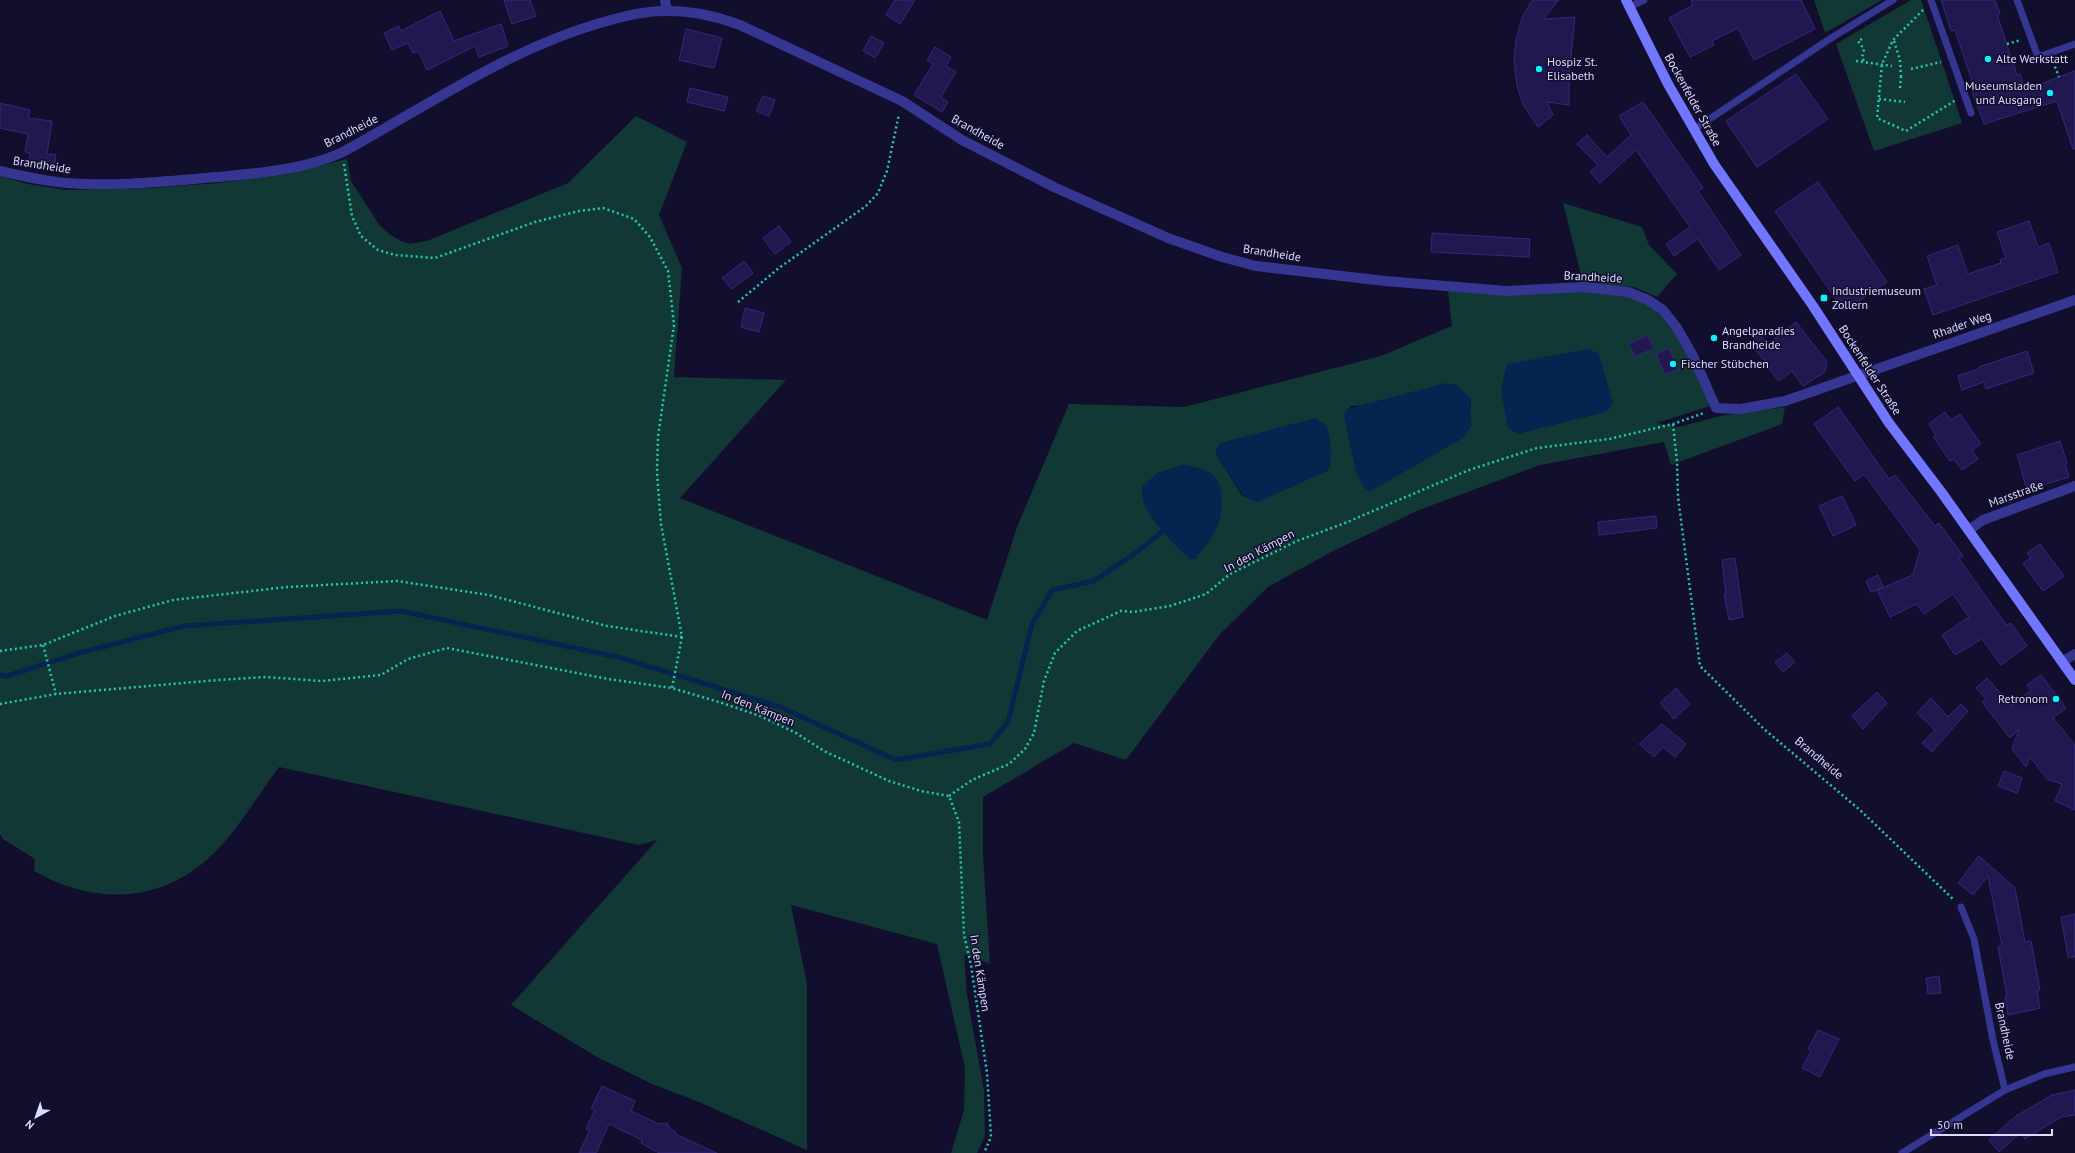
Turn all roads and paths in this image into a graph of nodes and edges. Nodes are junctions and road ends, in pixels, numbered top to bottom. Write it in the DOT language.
graph roads {
  1 [pos="665,0"];
  2 [pos="1644,0"];
  3 [pos="1893,0"];
  4 [pos="2017,0"];
  5 [pos="1929,3"];
  6 [pos="1627,4"];
  7 [pos="667,11"];
  8 [pos="1862,39"];
  9 [pos="1894,40"];
  10 [pos="2075,44"];
  11 [pos="1856,61"];
  12 [pos="1865,62"];
  13 [pos="1942,62"];
  14 [pos="1882,64"];
  15 [pos="1892,66"];
  16 [pos="1911,69"];
  17 [pos="1900,88"];
  18 [pos="1964,95"];
  19 [pos="1879,99"];
  20 [pos="902,102"];
  21 [pos="1906,102"];
  22 [pos="1972,113"];
  23 [pos="1693,130"];
  24 [pos="343,152"];
  25 [pos="0,171"];
  26 [pos="2075,300"];
  27 [pos="738,302"];
  28 [pos="1858,374"];
  29 [pos="1716,408"];
  30 [pos="1673,424"];
  31 [pos="2075,486"];
  32 [pos="1969,530"];
  33 [pos="682,637"];
  34 [pos="43,645"];
  35 [pos="0,651"];
  36 [pos="2075,654"];
  37 [pos="2062,661"];
  38 [pos="2075,680"];
  39 [pos="672,688"];
  40 [pos="56,694"];
  41 [pos="0,704"];
  42 [pos="949,796"];
  43 [pos="1961,907"];
  44 [pos="2075,1067"];
  45 [pos="2005,1090"];
  46 [pos="984,1153"];
  47 [pos="1902,1153"];
  1 -- 7 [label="street"];
  2 -- 6 [label="lane"];
  3 -- 23 [label="lane"];
  4 -- 10 [label="lane"];
  5 -- 9 [label="path"];
  5 -- 18 [label="lane"];
  6 -- 23 [label="main road, Bockenfelder Straße"];
  7 -- 20 [label="street, Brandheide"];
  7 -- 24 [label="street, Brandheide"];
  8 -- 12 [label="path"];
  9 -- 14 [label="path"];
  9 -- 17 [label="path, bridge"];
  11 -- 12 [label="path"];
  12 -- 14 [label="path"];
  13 -- 16 [label="path"];
  14 -- 15 [label="path"];
  14 -- 19 [label="path"];
  18 -- 19 [label="path"];
  18 -- 22 [label="lane"];
  19 -- 21 [label="path"];
  20 -- 27 [label="path"];
  20 -- 29 [label="street, Brandheide"];
  23 -- 28 [label="main road, Bockenfelder Straße"];
  24 -- 25 [label="street, Brandheide"];
  24 -- 33 [label="path"];
  26 -- 28 [label="street, Rhader Weg"];
  28 -- 29 [label="street"];
  28 -- 32 [label="main road, Bockenfelder Straße"];
  29 -- 30 [label="path, In den Kämpen"];
  30 -- 42 [label="path, In den Kämpen"];
  30 -- 43 [label="path, Brandheide"];
  31 -- 32 [label="street, Marsstraße"];
  32 -- 37 [label="main road, Bockenfelder Straße"];
  33 -- 34 [label="path"];
  33 -- 39 [label="path"];
  34 -- 35 [label="path"];
  34 -- 40 [label="path"];
  36 -- 37 [label="street"];
  37 -- 38 [label="main road, Bockenfelder Straße"];
  39 -- 40 [label="path, In den Kämpen"];
  39 -- 42 [label="path, In den Kämpen"];
  40 -- 41 [label="path, In den Kämpen"];
  42 -- 46 [label="path, In den Kämpen"];
  43 -- 45 [label="lane, Brandheide"];
  44 -- 45 [label="lane"];
  45 -- 47 [label="lane"];
}
